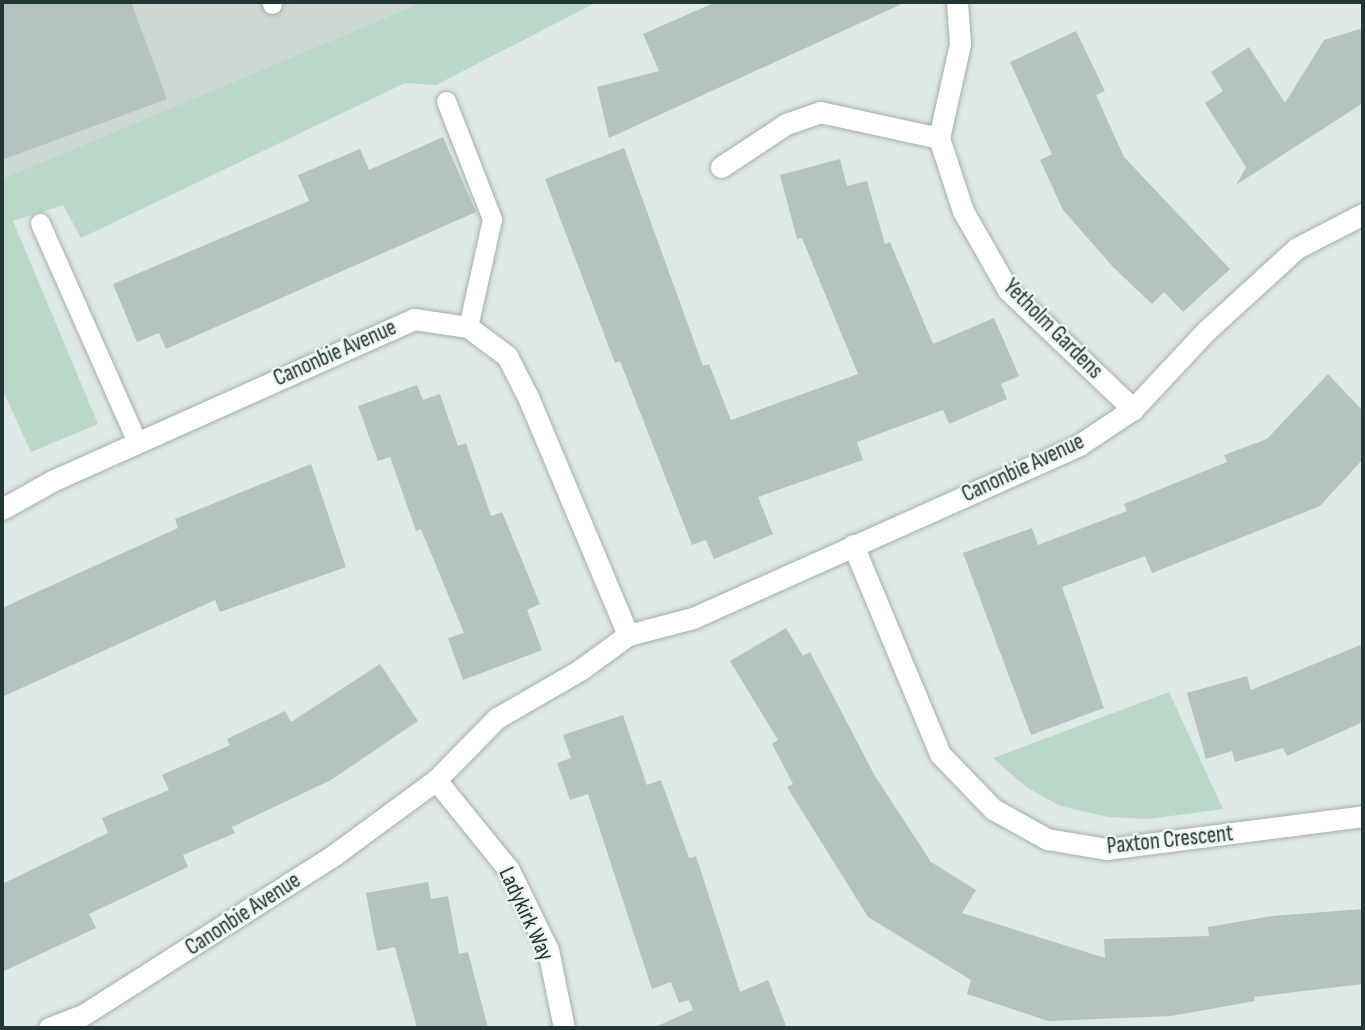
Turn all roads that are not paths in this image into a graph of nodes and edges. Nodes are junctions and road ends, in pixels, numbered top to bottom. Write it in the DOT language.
graph roads {
  1 [pos="957,2"];
  2 [pos="446,101"];
  3 [pos="939,138"];
  4 [pos="721,167"];
  5 [pos="1363,214"];
  6 [pos="40,223"];
  7 [pos="468,327"];
  8 [pos="1133,409"];
  9 [pos="137,442"];
  10 [pos="2,509"];
  11 [pos="853,545"];
  12 [pos="628,635"];
  13 [pos="436,780"];
  14 [pos="1363,816"];
  15 [pos="50,1028"];
  16 [pos="564,1028"];
  1 -- 3 [label="street"];
  2 -- 7 [label="lane"];
  3 -- 4 [label="street"];
  3 -- 8 [label="street, Yetholm Gardens"];
  5 -- 8 [label="street, Canonbie Avenue"];
  6 -- 9 [label="lane"];
  7 -- 9 [label="street, Canonbie Avenue"];
  7 -- 12 [label="street, Canonbie Avenue"];
  8 -- 11 [label="street, Canonbie Avenue"];
  9 -- 10 [label="street, Canonbie Avenue"];
  11 -- 12 [label="street, Canonbie Avenue"];
  11 -- 14 [label="street, Paxton Crescent"];
  12 -- 13 [label="street, Canonbie Avenue"];
  13 -- 15 [label="street, Canonbie Avenue"];
  13 -- 16 [label="street, Ladykirk Way"];
}
